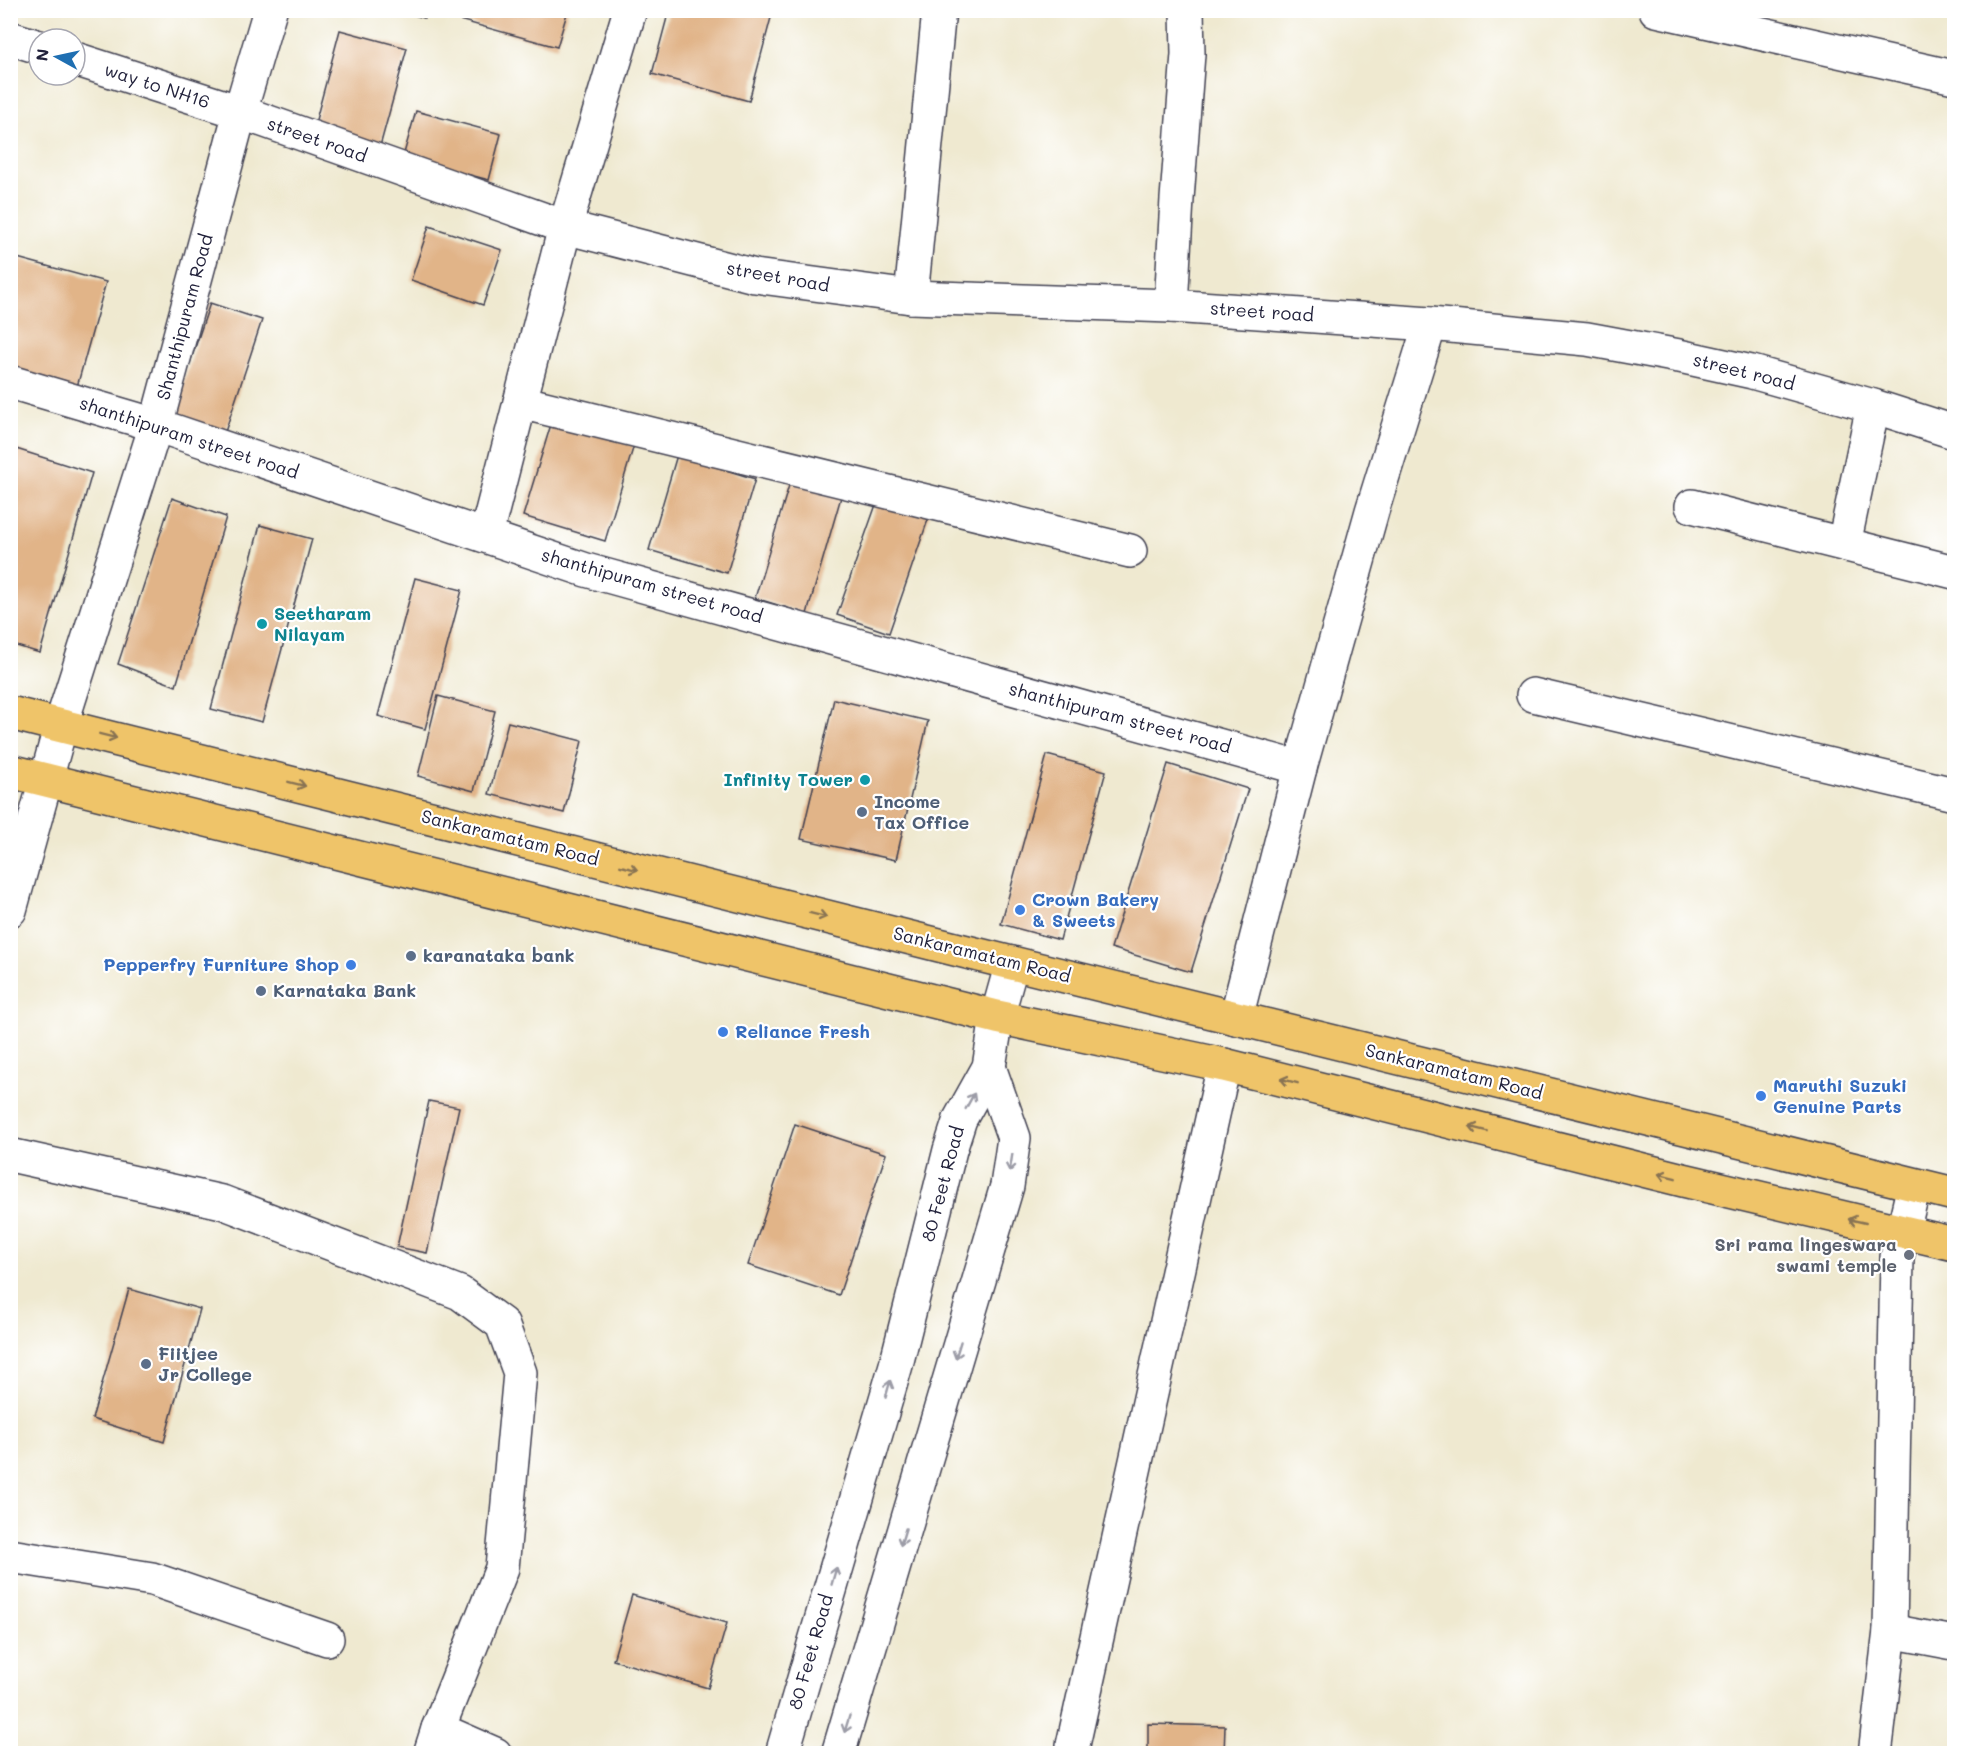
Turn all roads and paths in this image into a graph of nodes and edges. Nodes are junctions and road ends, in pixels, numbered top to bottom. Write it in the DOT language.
graph roads {
  1 [pos="270,10"];
  2 [pos="630,10"];
  3 [pos="939,10"];
  4 [pos="1187,10"];
  5 [pos="1656,10"];
  6 [pos="10,38"];
  7 [pos="27,43"];
  8 [pos="87,63"];
  9 [pos="1954,77"];
  10 [pos="240,112"];
  11 [pos="565,227"];
  12 [pos="911,297"];
  13 [pos="1171,306"];
  14 [pos="1430,324"];
  15 [pos="10,382"];
  16 [pos="520,402"];
  17 [pos="1873,406"];
  18 [pos="156,424"];
  19 [pos="1954,432"];
  20 [pos="1692,506"];
  21 [pos="486,535"];
  22 [pos="1844,544"];
  23 [pos="1130,551"];
  24 [pos="1954,572"];
  25 [pos="1533,695"];
  26 [pos="10,713"];
  27 [pos="61,725"];
  28 [pos="1300,768"];
  29 [pos="10,771"];
  30 [pos="47,779"];
  31 [pos="1954,794"];
  32 [pos="10,910"];
  33 [pos="1012,963"];
  34 [pos="997,1017"];
  35 [pos="1236,1018"];
  36 [pos="1224,1065"];
  37 [pos="989,1067"];
  38 [pos="10,1155"];
  39 [pos="1914,1185"];
  40 [pos="1954,1194"];
  41 [pos="1902,1232"];
  42 [pos="1954,1244"];
  43 [pos="10,1556"];
  44 [pos="1890,1631"];
  45 [pos="327,1640"];
  46 [pos="1954,1643"];
  47 [pos="434,1741"];
  48 [pos="495,1754"];
  49 [pos="782,1754"];
  50 [pos="838,1754"];
  51 [pos="1073,1754"];
  52 [pos="1875,1754"];
  1 -- 10 [label="street, Shanthipuram Road"];
  2 -- 11 [label="street"];
  3 -- 12 [label="street"];
  4 -- 13 [label="street"];
  5 -- 9 [label="street"];
  6 -- 7 [label="street"];
  8 -- 10 [label="street, way to NH16"];
  10 -- 11 [label="street, street road"];
  10 -- 18 [label="street, Shanthipuram Road"];
  11 -- 12 [label="street, street road"];
  11 -- 16 [label="street"];
  12 -- 13 [label="street, street road"];
  13 -- 14 [label="street, street road"];
  14 -- 17 [label="street, street road"];
  14 -- 28 [label="street"];
  15 -- 18 [label="street, shanthipuram street road"];
  16 -- 21 [label="street"];
  16 -- 23 [label="street"];
  17 -- 19 [label="street, street road"];
  17 -- 22 [label="street"];
  18 -- 21 [label="street, shanthipuram street road"];
  18 -- 27 [label="street, Shanthipuram Road"];
  20 -- 22 [label="street"];
  21 -- 28 [label="street, shanthipuram street road"];
  22 -- 24 [label="street"];
  25 -- 31 [label="street"];
  26 -- 27 [label="main road, Sankaramatam Road"];
  27 -- 30 [label="street, Shanthipuram Road"];
  27 -- 33 [label="main road, Sankaramatam Road, one-way"];
  28 -- 35 [label="street"];
  29 -- 30 [label="main road"];
  30 -- 32 [label="street, Shanthipuram Road"];
  30 -- 34 [label="main road"];
  33 -- 34 [label="street"];
  33 -- 35 [label="main road, Sankaramatam Road"];
  34 -- 36 [label="main road"];
  34 -- 37 [label="street"];
  35 -- 39 [label="main road, Sankaramatam Road"];
  41 -- 36 [label="main road, one-way"];
  36 -- 51 [label="street"];
  49 -- 37 [label="street, 80 Feet Road, one-way"];
  37 -- 50 [label="street, one-way"];
  38 -- 47 [label="street"];
  39 -- 40 [label="main road, Sankaramatam Road"];
  39 -- 41 [label="street"];
  41 -- 42 [label="main road"];
  41 -- 44 [label="street"];
  43 -- 45 [label="street"];
  44 -- 46 [label="street"];
  44 -- 52 [label="street"];
  47 -- 48 [label="street"];
}
